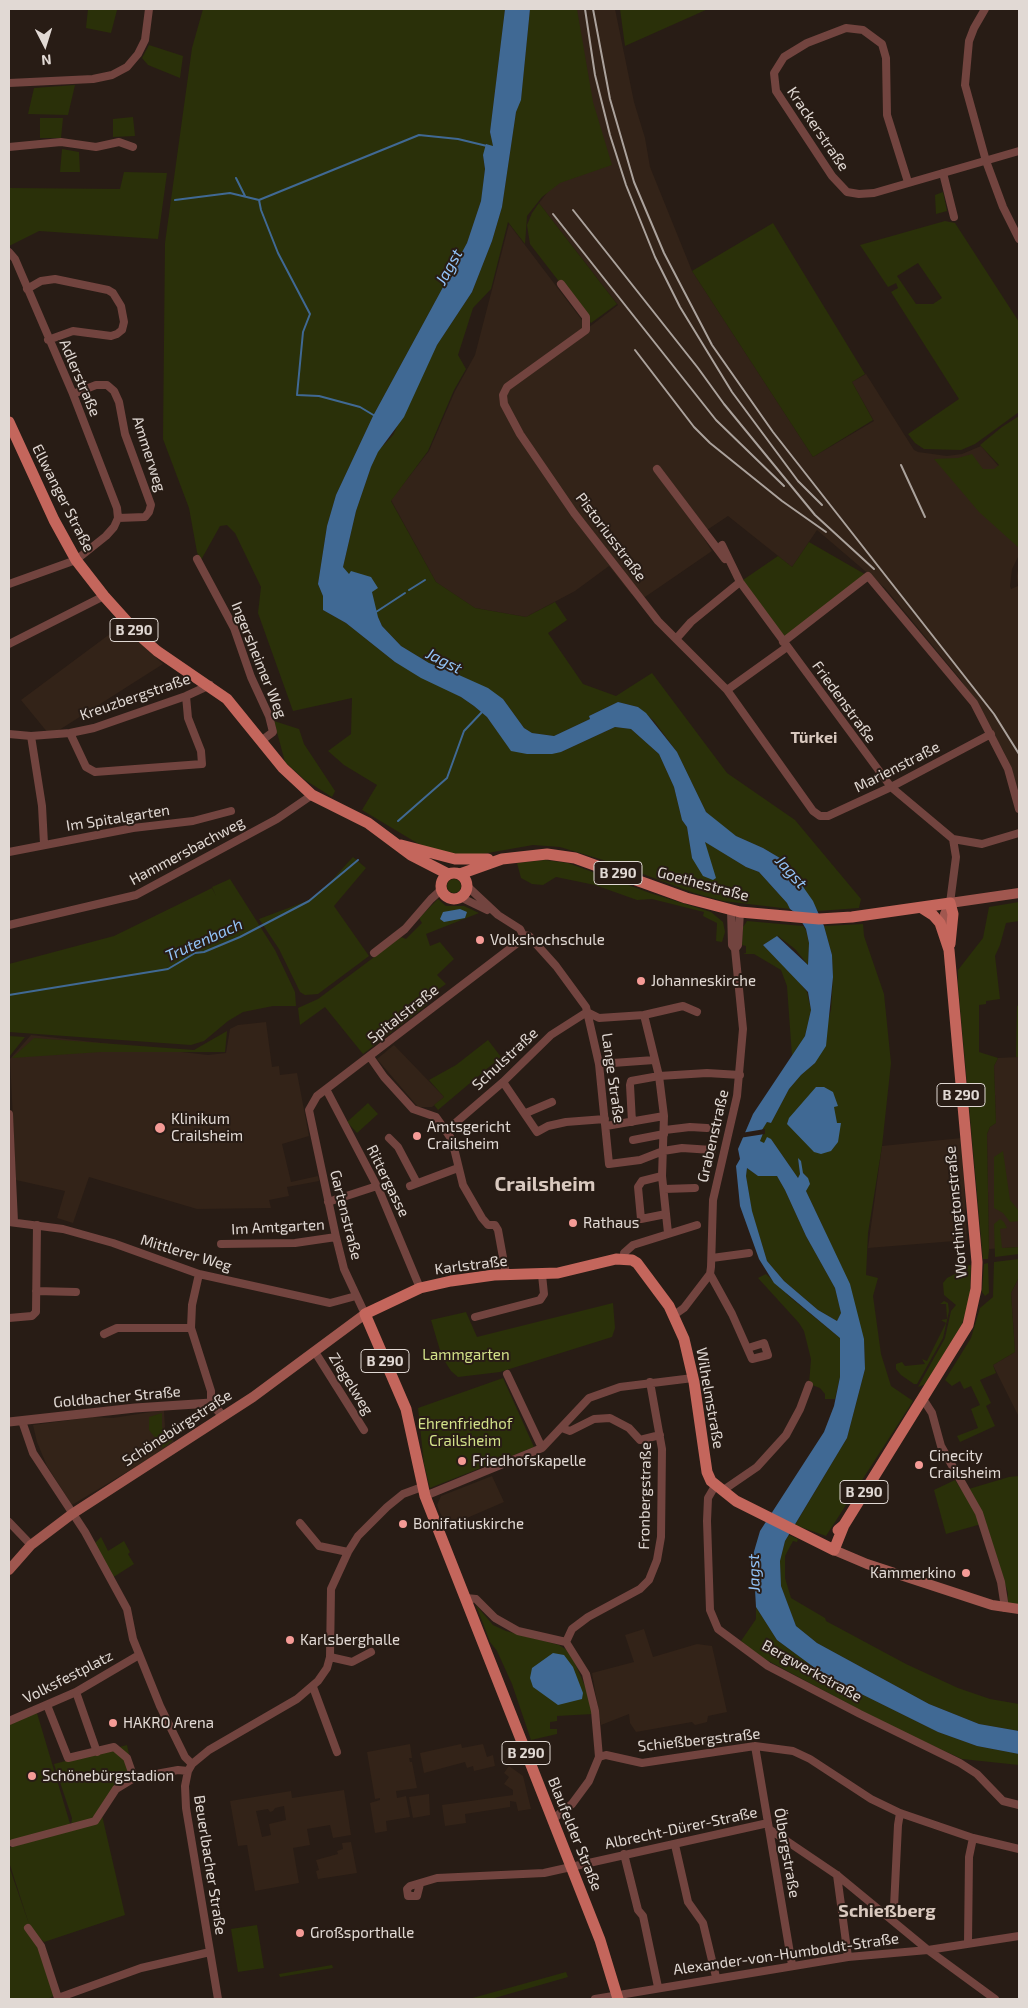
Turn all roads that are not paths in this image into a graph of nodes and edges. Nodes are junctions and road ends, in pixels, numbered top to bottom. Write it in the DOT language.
graph roads {
  1 [pos="149,9"];
  2 [pos="985,9"];
  3 [pos="9,83"];
  4 [pos="9,147"];
  5 [pos="133,148"];
  6 [pos="1019,151"];
  7 [pos="986,161"];
  8 [pos="943,173"];
  9 [pos="908,182"];
  10 [pos="954,217"];
  11 [pos="1019,239"];
  12 [pos="9,252"];
  13 [pos="561,284"];
  14 [pos="27,289"];
  15 [pos="48,340"];
  16 [pos="74,394"];
  17 [pos="9,422"];
  18 [pos="657,469"];
  19 [pos="118,518"];
  20 [pos="722,545"];
  21 [pos="197,559"];
  22 [pos="76,560"];
  23 [pos="730,566"];
  24 [pos="740,582"];
  25 [pos="9,584"];
  26 [pos="104,596"];
  27 [pos="676,639"];
  28 [pos="9,644"];
  29 [pos="785,644"];
  30 [pos="210,685"];
  31 [pos="727,690"];
  32 [pos="186,696"];
  33 [pos="70,733"];
  34 [pos="9,734"];
  35 [pos="992,734"];
  36 [pos="31,736"];
  37 [pos="261,741"];
  38 [pos="891,787"];
  39 [pos="312,795"];
  40 [pos="1019,809"];
  41 [pos="813,811"];
  42 [pos="231,812"];
  43 [pos="1019,834"];
  44 [pos="953,839"];
  45 [pos="44,844"];
  46 [pos="400,845"];
  47 [pos="9,852"];
  48 [pos="502,859"];
  49 [pos="464,881"];
  50 [pos="443,882"];
  51 [pos="1019,893"];
  52 [pos="460,898"];
  53 [pos="950,903"];
  54 [pos="922,908"];
  55 [pos="736,911"];
  56 [pos="498,915"];
  57 [pos="9,925"];
  58 [pos="944,931"];
  59 [pos="523,935"];
  60 [pos="948,950"];
  61 [pos="374,953"];
  62 [pos="587,1012"];
  63 [pos="698,1012"];
  64 [pos="644,1015"];
  65 [pos="370,1057"];
  66 [pos="654,1060"];
  67 [pos="599,1064"];
  68 [pos="740,1075"];
  69 [pos="659,1076"];
  70 [pos="503,1082"];
  71 [pos="326,1089"];
  72 [pos="552,1102"];
  73 [pos="526,1113"];
  74 [pos="9,1114"];
  75 [pos="664,1116"];
  76 [pos="309,1120"];
  77 [pos="605,1122"];
  78 [pos="632,1122"];
  79 [pos="707,1128"];
  80 [pos="446,1130"];
  81 [pos="664,1132"];
  82 [pos="388,1138"];
  83 [pos="633,1140"];
  84 [pos="712,1150"];
  85 [pos="663,1151"];
  86 [pos="10,1160"];
  87 [pos="458,1168"];
  88 [pos="662,1176"];
  89 [pos="376,1186"];
  90 [pos="695,1188"];
  91 [pos="664,1189"];
  92 [pos="328,1202"];
  93 [pos="666,1214"];
  94 [pos="12,1222"];
  95 [pos="37,1225"];
  96 [pos="697,1225"];
  97 [pos="668,1233"];
  98 [pos="336,1237"];
  99 [pos="221,1244"];
  100 [pos="749,1253"];
  101 [pos="620,1258"];
  102 [pos="712,1258"];
  103 [pos="199,1274"];
  104 [pos="506,1274"];
  105 [pos="542,1274"];
  106 [pos="710,1274"];
  107 [pos="420,1288"];
  108 [pos="36,1291"];
  109 [pos="76,1292"];
  110 [pos="356,1296"];
  111 [pos="365,1314"];
  112 [pos="674,1315"];
  113 [pos="475,1316"];
  114 [pos="9,1318"];
  115 [pos="191,1328"];
  116 [pos="104,1334"];
  117 [pos="748,1348"];
  118 [pos="315,1352"];
  119 [pos="507,1374"];
  120 [pos="693,1378"];
  121 [pos="650,1382"];
  122 [pos="810,1385"];
  123 [pos="923,1399"];
  124 [pos="211,1404"];
  125 [pos="223,1416"];
  126 [pos="22,1420"];
  127 [pos="9,1422"];
  128 [pos="562,1428"];
  129 [pos="364,1430"];
  130 [pos="660,1435"];
  131 [pos="542,1448"];
  132 [pos="719,1488"];
  133 [pos="423,1492"];
  134 [pos="72,1514"];
  135 [pos="9,1522"];
  136 [pos="300,1523"];
  137 [pos="31,1545"];
  138 [pos="831,1548"];
  139 [pos="348,1552"];
  140 [pos="9,1570"];
  141 [pos="466,1598"];
  142 [pos="1005,1608"];
  143 [pos="1019,1609"];
  144 [pos="566,1642"];
  145 [pos="371,1652"];
  146 [pos="139,1655"];
  147 [pos="330,1657"];
  148 [pos="313,1687"];
  149 [pos="76,1692"];
  150 [pos="47,1705"];
  151 [pos="9,1721"];
  152 [pos="755,1746"];
  153 [pos="97,1752"];
  154 [pos="336,1752"];
  155 [pos="599,1757"];
  156 [pos="190,1768"];
  157 [pos="134,1778"];
  158 [pos="1019,1805"];
  159 [pos="900,1813"];
  160 [pos="553,1819"];
  161 [pos="768,1826"];
  162 [pos="973,1838"];
  163 [pos="13,1843"];
  164 [pos="675,1845"];
  165 [pos="1019,1849"];
  166 [pos="624,1854"];
  167 [pos="572,1867"];
  168 [pos="837,1875"];
  169 [pos="420,1884"];
  170 [pos="888,1916"];
  171 [pos="28,1928"];
  172 [pos="1019,1936"];
  173 [pos="968,1943"];
  174 [pos="928,1950"];
  175 [pos="210,1952"];
  176 [pos="848,1957"];
  177 [pos="792,1965"];
  178 [pos="716,1977"];
  179 [pos="658,1987"];
  180 [pos="617,1997"];
  181 [pos="218,1999"];
  182 [pos="595,1999"];
  183 [pos="995,1999"];
  1 -- 3 [label="street"];
  2 -- 7 [label="street"];
  4 -- 5 [label="street"];
  6 -- 7 [label="street, Krackerstraße"];
  7 -- 8 [label="street, Krackerstraße"];
  7 -- 11 [label="street"];
  8 -- 9 [label="street, Krackerstraße"];
  8 -- 10 [label="street"];
  9 -- 9 [label="street, Krackerstraße"];
  12 -- 14 [label="street, Adlerstraße"];
  13 -- 27 [label="street, Pistoriusstraße"];
  14 -- 15 [label="street, Adlerstraße"];
  14 -- 15 [label="street"];
  15 -- 16 [label="street, Adlerstraße"];
  16 -- 19 [label="street, Adlerstraße"];
  16 -- 19 [label="street, Ammerweg"];
  17 -- 22 [label="main road, Ellwanger Straße / B 290"];
  18 -- 23 [label="street, Friedenstraße"];
  19 -- 22 [label="street"];
  20 -- 23 [label="street, Friedenstraße"];
  21 -- 37 [label="street, Ingersheimer Weg"];
  22 -- 25 [label="street"];
  22 -- 26 [label="main road, Ellwanger Straße / B 290"];
  23 -- 24 [label="street, Friedenstraße"];
  24 -- 27 [label="street"];
  24 -- 29 [label="street, Friedenstraße"];
  26 -- 28 [label="street"];
  26 -- 30 [label="main road, Ellwanger Straße / B 290"];
  27 -- 31 [label="street, Pistoriusstraße"];
  29 -- 31 [label="street"];
  29 -- 35 [label="street"];
  29 -- 38 [label="street, Friedenstraße"];
  30 -- 32 [label="street, Kreuzbergstraße"];
  30 -- 37 [label="main road, Ellwanger Straße / B 290"];
  31 -- 41 [label="street, Pistoriusstraße"];
  32 -- 33 [label="street, Kreuzbergstraße"];
  32 -- 33 [label="street"];
  33 -- 36 [label="street, Kreuzbergstraße"];
  34 -- 36 [label="street, Kreuzbergstraße"];
  35 -- 38 [label="street, Marienstraße"];
  35 -- 40 [label="street"];
  36 -- 45 [label="street"];
  37 -- 39 [label="main road, Ellwanger Straße / B 290"];
  38 -- 41 [label="street, Marienstraße"];
  38 -- 44 [label="street, Friedenstraße"];
  39 -- 46 [label="main road, Ellwanger Straße / B 290"];
  39 -- 57 [label="street, Hammersbachweg"];
  42 -- 45 [label="street, Im Spitalgarten"];
  43 -- 44 [label="street"];
  44 -- 53 [label="street"];
  45 -- 47 [label="street, Im Spitalgarten"];
  46 -- 48 [label="main road, B 290"];
  46 -- 50 [label="main road, Ellwanger Straße / B 290"];
  48 -- 49 [label="main road, Goethestraße / B 290"];
  48 -- 55 [label="main road, Goethestraße / B 290"];
  49 -- 50 [label="main road, B 290"];
  49 -- 52 [label="main road, B 290"];
  49 -- 56 [label="street, Lange Straße"];
  50 -- 52 [label="main road, B 290"];
  50 -- 61 [label="street"];
  51 -- 53 [label="main road, Goethestraße"];
  52 -- 56 [label="street, Lange Straße"];
  53 -- 54 [label="main road, Goethestraße"];
  53 -- 58 [label="main road, Worthingtonstraße"];
  53 -- 60 [label="main road, Worthingtonstraße / B 290"];
  54 -- 55 [label="main road, Goethestraße / B 290"];
  54 -- 58 [label="main road, Worthingtonstraße / B 290"];
  55 -- 68 [label="street, Grabenstraße"];
  56 -- 59 [label="street, Lange Straße"];
  58 -- 60 [label="main road, Worthingtonstraße / B 290"];
  59 -- 62 [label="street, Lange Straße"];
  59 -- 65 [label="street, Spitalstraße"];
  60 -- 123 [label="main road, Worthingtonstraße / B 290"];
  62 -- 64 [label="street"];
  62 -- 67 [label="street, Lange Straße"];
  62 -- 70 [label="street, Schulstraße"];
  63 -- 64 [label="street"];
  64 -- 66 [label="street"];
  65 -- 71 [label="street, Spitalstraße"];
  65 -- 80 [label="street"];
  66 -- 67 [label="street"];
  66 -- 69 [label="street"];
  67 -- 77 [label="street, Lange Straße"];
  68 -- 69 [label="street"];
  68 -- 102 [label="street, Grabenstraße"];
  69 -- 75 [label="street"];
  69 -- 78 [label="street"];
  70 -- 73 [label="street"];
  70 -- 80 [label="street, Schulstraße"];
  71 -- 76 [label="street, Spitalstraße"];
  71 -- 89 [label="street, Rittergasse"];
  72 -- 73 [label="street"];
  73 -- 77 [label="street"];
  74 -- 86 [label="street"];
  75 -- 78 [label="street"];
  75 -- 81 [label="street"];
  76 -- 92 [label="street, Gartenstraße"];
  77 -- 78 [label="street"];
  77 -- 85 [label="street, Lange Straße"];
  79 -- 81 [label="street"];
  80 -- 87 [label="street"];
  81 -- 83 [label="street"];
  81 -- 85 [label="street"];
  82 -- 87 [label="street"];
  84 -- 85 [label="street"];
  85 -- 88 [label="street"];
  86 -- 94 [label="street"];
  87 -- 104 [label="street"];
  88 -- 91 [label="street"];
  88 -- 93 [label="street"];
  89 -- 92 [label="street"];
  89 -- 107 [label="street, Rittergasse"];
  90 -- 91 [label="street"];
  91 -- 93 [label="street"];
  92 -- 98 [label="street, Gartenstraße"];
  93 -- 97 [label="street"];
  94 -- 95 [label="street, Mittlerer Weg"];
  95 -- 103 [label="street, Mittlerer Weg"];
  95 -- 108 [label="street"];
  96 -- 97 [label="street"];
  97 -- 101 [label="street"];
  98 -- 99 [label="street, Im Amtgarten"];
  98 -- 110 [label="street, Gartenstraße"];
  100 -- 102 [label="street"];
  101 -- 105 [label="main road, Karlstraße"];
  101 -- 112 [label="main road, Wilhelmstraße"];
  102 -- 106 [label="street, Grabenstraße"];
  103 -- 110 [label="street, Mittlerer Weg"];
  103 -- 115 [label="street"];
  104 -- 105 [label="main road, Karlstraße"];
  104 -- 107 [label="main road, Karlstraße"];
  105 -- 113 [label="street"];
  106 -- 112 [label="street"];
  106 -- 117 [label="street"];
  107 -- 111 [label="main road, Karlstraße"];
  108 -- 109 [label="street"];
  108 -- 114 [label="street"];
  110 -- 111 [label="street, Gartenstraße"];
  111 -- 118 [label="main road, Schönebürgstraße"];
  111 -- 133 [label="main road, B 290"];
  112 -- 120 [label="main road, Wilhelmstraße"];
  115 -- 116 [label="street"];
  115 -- 124 [label="street"];
  118 -- 125 [label="main road, Schönebürgstraße"];
  118 -- 129 [label="street, Ziegelweg"];
  119 -- 131 [label="street"];
  120 -- 121 [label="street"];
  120 -- 132 [label="main road, Wilhelmstraße"];
  121 -- 128 [label="street"];
  121 -- 130 [label="street, Fronbergstraße"];
  122 -- 132 [label="street"];
  123 -- 138 [label="main road, Worthingtonstraße / B 290"];
  123 -- 142 [label="street"];
  124 -- 125 [label="street"];
  124 -- 126 [label="street, Goldbacher Straße"];
  125 -- 134 [label="main road, Schönebürgstraße"];
  126 -- 127 [label="street, Goldbacher Straße"];
  126 -- 134 [label="street"];
  128 -- 130 [label="street"];
  128 -- 131 [label="street"];
  130 -- 144 [label="street, Fronbergstraße"];
  131 -- 133 [label="street"];
  132 -- 138 [label="main road"];
  132 -- 158 [label="street, Bergwerkstraße"];
  133 -- 139 [label="street"];
  133 -- 141 [label="main road, B 290"];
  134 -- 137 [label="main road, Schönebürgstraße"];
  134 -- 146 [label="street"];
  135 -- 137 [label="street"];
  136 -- 139 [label="street"];
  137 -- 140 [label="main road, Schönebürgstraße"];
  138 -- 142 [label="main road"];
  139 -- 147 [label="street"];
  141 -- 144 [label="street"];
  141 -- 160 [label="main road, Blaufelder Straße / B 290"];
  142 -- 143 [label="main road"];
  144 -- 155 [label="street"];
  145 -- 147 [label="street"];
  146 -- 149 [label="street, Volksfestplatz"];
  146 -- 156 [label="street"];
  147 -- 148 [label="street"];
  148 -- 154 [label="street"];
  148 -- 156 [label="street"];
  149 -- 150 [label="street, Volksfestplatz"];
  149 -- 153 [label="street"];
  150 -- 151 [label="street, Volksfestplatz"];
  150 -- 153 [label="street"];
  152 -- 155 [label="street, Schießbergstraße"];
  152 -- 159 [label="street, Schießbergstraße"];
  152 -- 161 [label="street, Ölbergstraße"];
  153 -- 157 [label="street"];
  155 -- 160 [label="street"];
  156 -- 157 [label="street"];
  156 -- 175 [label="street, Beuerlbacher Straße"];
  157 -- 163 [label="street"];
  159 -- 162 [label="street, Schießbergstraße"];
  159 -- 170 [label="street"];
  160 -- 167 [label="main road, Blaufelder Straße / B 290"];
  161 -- 164 [label="street, Albrecht-Dürer-Straße"];
  161 -- 168 [label="street"];
  161 -- 177 [label="street, Ölbergstraße"];
  162 -- 165 [label="street, Schießbergstraße"];
  162 -- 173 [label="street"];
  164 -- 166 [label="street, Albrecht-Dürer-Straße"];
  164 -- 178 [label="street"];
  166 -- 167 [label="street, Albrecht-Dürer-Straße"];
  166 -- 179 [label="street"];
  167 -- 169 [label="street, Albrecht-Dürer-Straße"];
  167 -- 180 [label="main road, Blaufelder Straße / B 290"];
  168 -- 170 [label="street"];
  168 -- 176 [label="street"];
  170 -- 174 [label="street"];
  171 -- 175 [label="street"];
  172 -- 173 [label="street, Alexander-von-Humboldt-Straße"];
  173 -- 174 [label="street, Alexander-von-Humboldt-Straße"];
  174 -- 176 [label="street, Alexander-von-Humboldt-Straße"];
  174 -- 183 [label="street"];
  175 -- 181 [label="street, Beuerlbacher Straße"];
  176 -- 177 [label="street, Alexander-von-Humboldt-Straße"];
  177 -- 178 [label="street, Alexander-von-Humboldt-Straße"];
  178 -- 179 [label="street, Alexander-von-Humboldt-Straße"];
  179 -- 180 [label="street, Alexander-von-Humboldt-Straße"];
  180 -- 182 [label="street, Alexander-von-Humboldt-Straße"];
}
